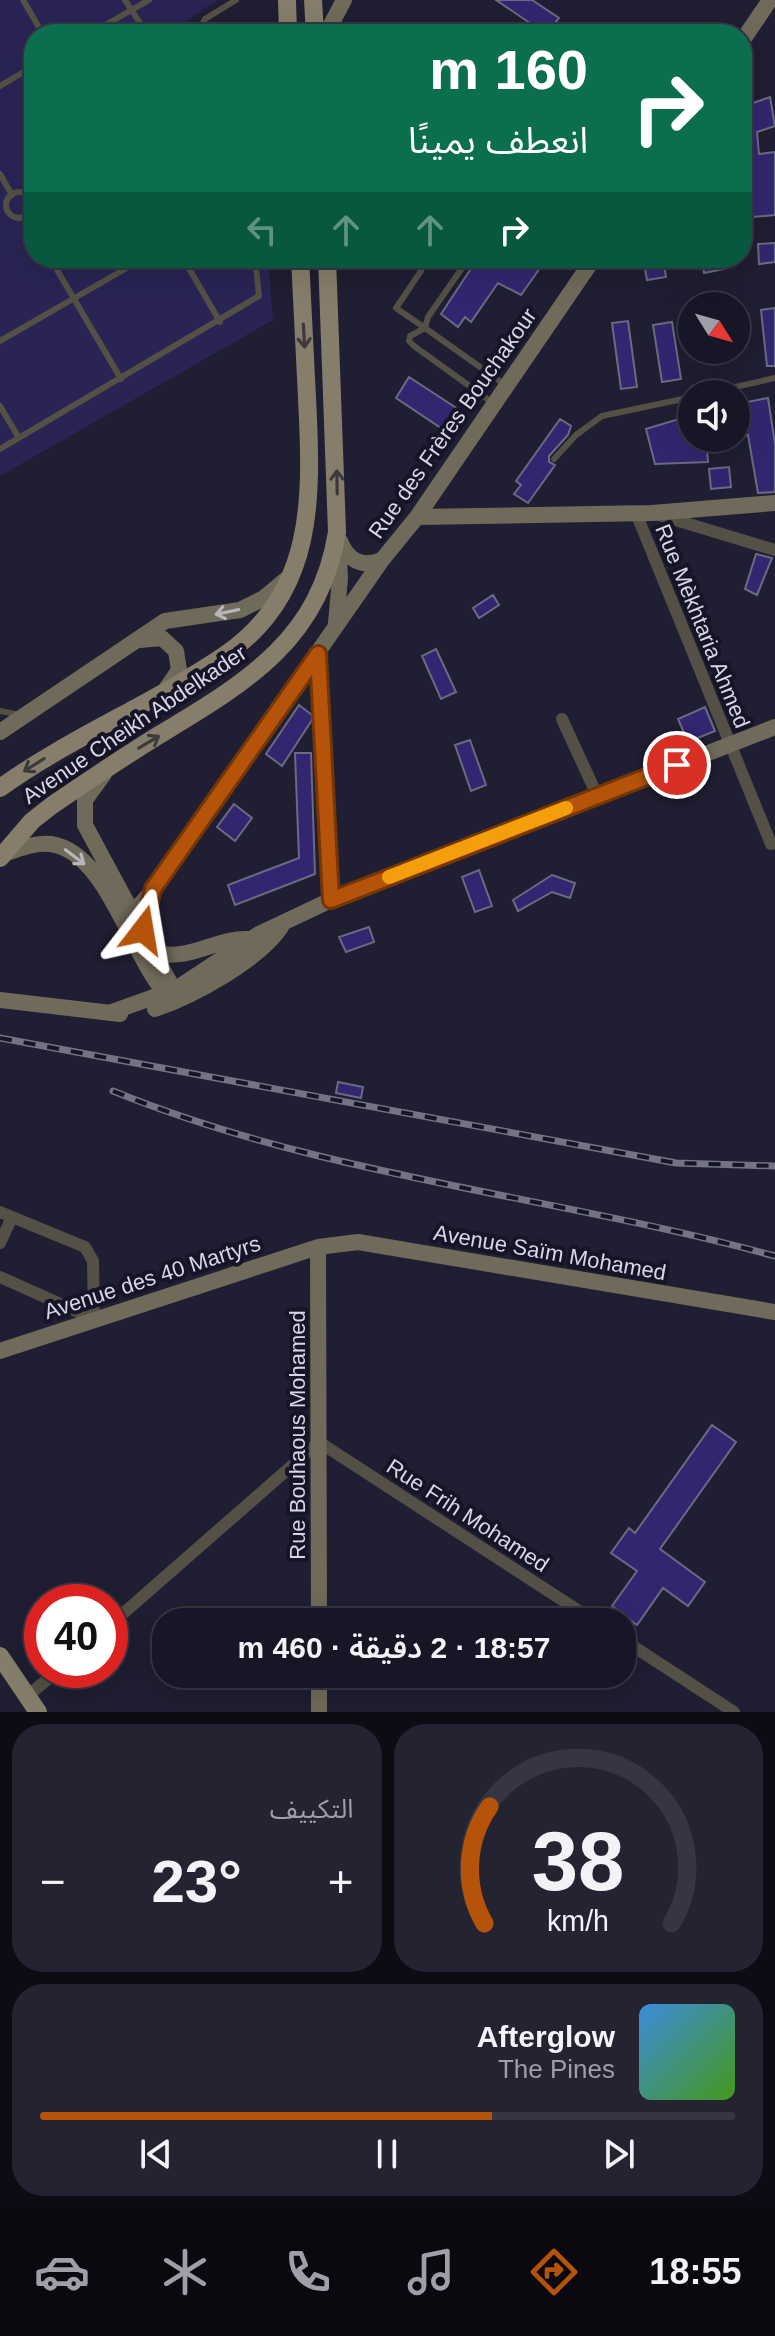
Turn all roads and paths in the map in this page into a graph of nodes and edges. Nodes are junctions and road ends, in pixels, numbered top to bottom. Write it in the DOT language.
graph roads {
  1 [pos="23,0"];
  2 [pos="125,0"];
  3 [pos="149,0"];
  4 [pos="236,0"];
  5 [pos="287,0"];
  6 [pos="313,0"];
  7 [pos="344,0"];
  8 [pos="770,0"];
  9 [pos="132,10"];
  10 [pos="37,24"];
  11 [pos="108,24"];
  12 [pos="141,24"];
  13 [pos="203,24"];
  14 [pos="288,24"];
  15 [pos="314,24"];
  16 [pos="331,24"];
  17 [pos="752,26"];
  18 [pos="24,72"];
  19 [pos="0,86"];
  20 [pos="0,174"];
  21 [pos="24,194"];
  22 [pos="12,195"];
  23 [pos="7,210"];
  24 [pos="0,215"];
  25 [pos="24,216"];
  26 [pos="56,268"];
  27 [pos="127,268"];
  28 [pos="189,268"];
  29 [pos="256,268"];
  30 [pos="300,268"];
  31 [pos="327,268"];
  32 [pos="421,268"];
  33 [pos="461,268"];
  34 [pos="587,268"];
  35 [pos="74,299"];
  36 [pos="220,322"];
  37 [pos="425,328"];
  38 [pos="0,341"];
  39 [pos="775,378"];
  40 [pos="121,379"];
  41 [pos="750,384"];
  42 [pos="507,386"];
  43 [pos="678,400"];
  44 [pos="495,404"];
  45 [pos="0,406"];
  46 [pos="19,438"];
  47 [pos="0,449"];
  48 [pos="554,459"];
  49 [pos="435,492"];
  50 [pos="775,503"];
  51 [pos="644,513"];
  52 [pos="462,514"];
  53 [pos="417,517"];
  54 [pos="337,532"];
  55 [pos="775,550"];
  56 [pos="382,560"];
  57 [pos="293,573"];
  58 [pos="335,628"];
  59 [pos="134,642"];
  60 [pos="318,654"];
  61 [pos="166,689"];
  62 [pos="0,711"];
  63 [pos="24,716"];
  64 [pos="562,719"];
  65 [pos="775,727"];
  66 [pos="0,732"];
  67 [pos="730,745"];
  68 [pos="116,761"];
  69 [pos="0,788"];
  70 [pos="597,795"];
  71 [pos="773,843"];
  72 [pos="1,856"];
  73 [pos="153,889"];
  74 [pos="331,900"];
  75 [pos="128,918"];
  76 [pos="282,925"];
  77 [pos="143,930"];
  78 [pos="250,939"];
  79 [pos="156,953"];
  80 [pos="173,995"];
  81 [pos="0,1000"];
  82 [pos="6,1214"];
  83 [pos="0,1243"];
  84 [pos="318,1247"];
  85 [pos="0,1277"];
  86 [pos="775,1312"];
  87 [pos="94,1319"];
  88 [pos="0,1351"];
  89 [pos="319,1442"];
  90 [pos="319,1608"];
  91 [pos="574,1608"];
  92 [pos="128,1609"];
  93 [pos="636,1648"];
  94 [pos="0,1656"];
  95 [pos="45,1688"];
  96 [pos="319,1688"];
  97 [pos="32,1705"];
  98 [pos="319,1712"];
  99 [pos="734,1712"];
  1 -- 10 [label="lane"];
  2 -- 9 [label="lane"];
  3 -- 9 [label="lane"];
  4 -- 13 [label="lane"];
  5 -- 14 [label="main road"];
  6 -- 15 [label="main road"];
  7 -- 16 [label="street"];
  8 -- 17 [label="street"];
  9 -- 11 [label="lane"];
  9 -- 12 [label="lane"];
  18 -- 19 [label="lane"];
  20 -- 22 [label="lane"];
  21 -- 22 [label="lane"];
  22 -- 23 [label="lane"];
  23 -- 24 [label="lane"];
  23 -- 25 [label="lane"];
  26 -- 35 [label="lane"];
  27 -- 35 [label="lane"];
  28 -- 36 [label="lane"];
  29 -- 36 [label="lane"];
  30 -- 57 [label="main road, Avenue Cheikh Abdelkader, one-way"];
  54 -- 31 [label="main road, Avenue Cheikh Abdelkader, one-way"];
  32 -- 37 [label="lane"];
  33 -- 37 [label="lane"];
  34 -- 42 [label="street, Rue des Frères Bouchakour"];
  35 -- 38 [label="lane"];
  35 -- 40 [label="lane"];
  36 -- 40 [label="lane"];
  37 -- 42 [label="lane"];
  37 -- 44 [label="lane"];
  39 -- 41 [label="lane"];
  40 -- 46 [label="lane"];
  42 -- 44 [label="street, Rue des Frères Bouchakour"];
  43 -- 48 [label="lane"];
  44 -- 49 [label="street, Rue des Frères Bouchakour"];
  45 -- 46 [label="lane"];
  46 -- 47 [label="lane"];
  49 -- 52 [label="street"];
  49 -- 53 [label="street, Rue des Frères Bouchakour"];
  50 -- 51 [label="street"];
  51 -- 52 [label="street"];
  51 -- 55 [label="street"];
  51 -- 67 [label="street, Rue Mèkhtaria Ahmed"];
  52 -- 53 [label="street"];
  53 -- 56 [label="street, Rue des Frères Bouchakour"];
  54 -- 56 [label="street, Rue des Frères Bouchakour"];
  54 -- 58 [label="street"];
  68 -- 54 [label="main road, Avenue Cheikh Abdelkader, one-way"];
  56 -- 58 [label="street, Rue des Frères Bouchakour"];
  57 -- 59 [label="street, one-way"];
  57 -- 61 [label="main road, Avenue Cheikh Abdelkader"];
  58 -- 60 [label="street, Rue des Frères Bouchakour"];
  59 -- 61 [label="street"];
  59 -- 63 [label="street"];
  60 -- 73 [label="street, Rue des Frères Bouchakour"];
  60 -- 74 [label="street"];
  61 -- 69 [label="main road, Avenue Cheikh Abdelkader, one-way"];
  62 -- 63 [label="lane"];
  63 -- 66 [label="street"];
  64 -- 70 [label="street"];
  65 -- 67 [label="street"];
  67 -- 70 [label="street"];
  67 -- 71 [label="street, Rue Mèkhtaria Ahmed"];
  68 -- 72 [label="main road, Avenue Cheikh Abdelkader"];
  68 -- 75 [label="street"];
  70 -- 74 [label="street"];
  72 -- 75 [label="street, one-way"];
  73 -- 75 [label="street, Rue des Frères Bouchakour"];
  73 -- 77 [label="street"];
  74 -- 76 [label="street"];
  75 -- 77 [label="street"];
  75 -- 80 [label="street"];
  76 -- 78 [label="street"];
  76 -- 80 [label="street"];
  77 -- 79 [label="street"];
  78 -- 79 [label="street"];
  78 -- 80 [label="street"];
  79 -- 80 [label="street"];
  80 -- 81 [label="street"];
  82 -- 83 [label="street"];
  82 -- 87 [label="street"];
  84 -- 86 [label="street, Avenue Saïm Mohamed"];
  84 -- 87 [label="street, Avenue des 40 Martyrs"];
  84 -- 89 [label="street, Rue Bouhaous Mohamed"];
  85 -- 87 [label="street"];
  87 -- 88 [label="street, Avenue des 40 Martyrs"];
  89 -- 90 [label="street, Rue Bouhaous Mohamed"];
  89 -- 91 [label="street, Rue Frih Mohamed"];
  89 -- 92 [label="street"];
  93 -- 99 [label="street"];
  94 -- 97 [label="main road"];
  95 -- 97 [label="street"];
  96 -- 98 [label="street"];
}
